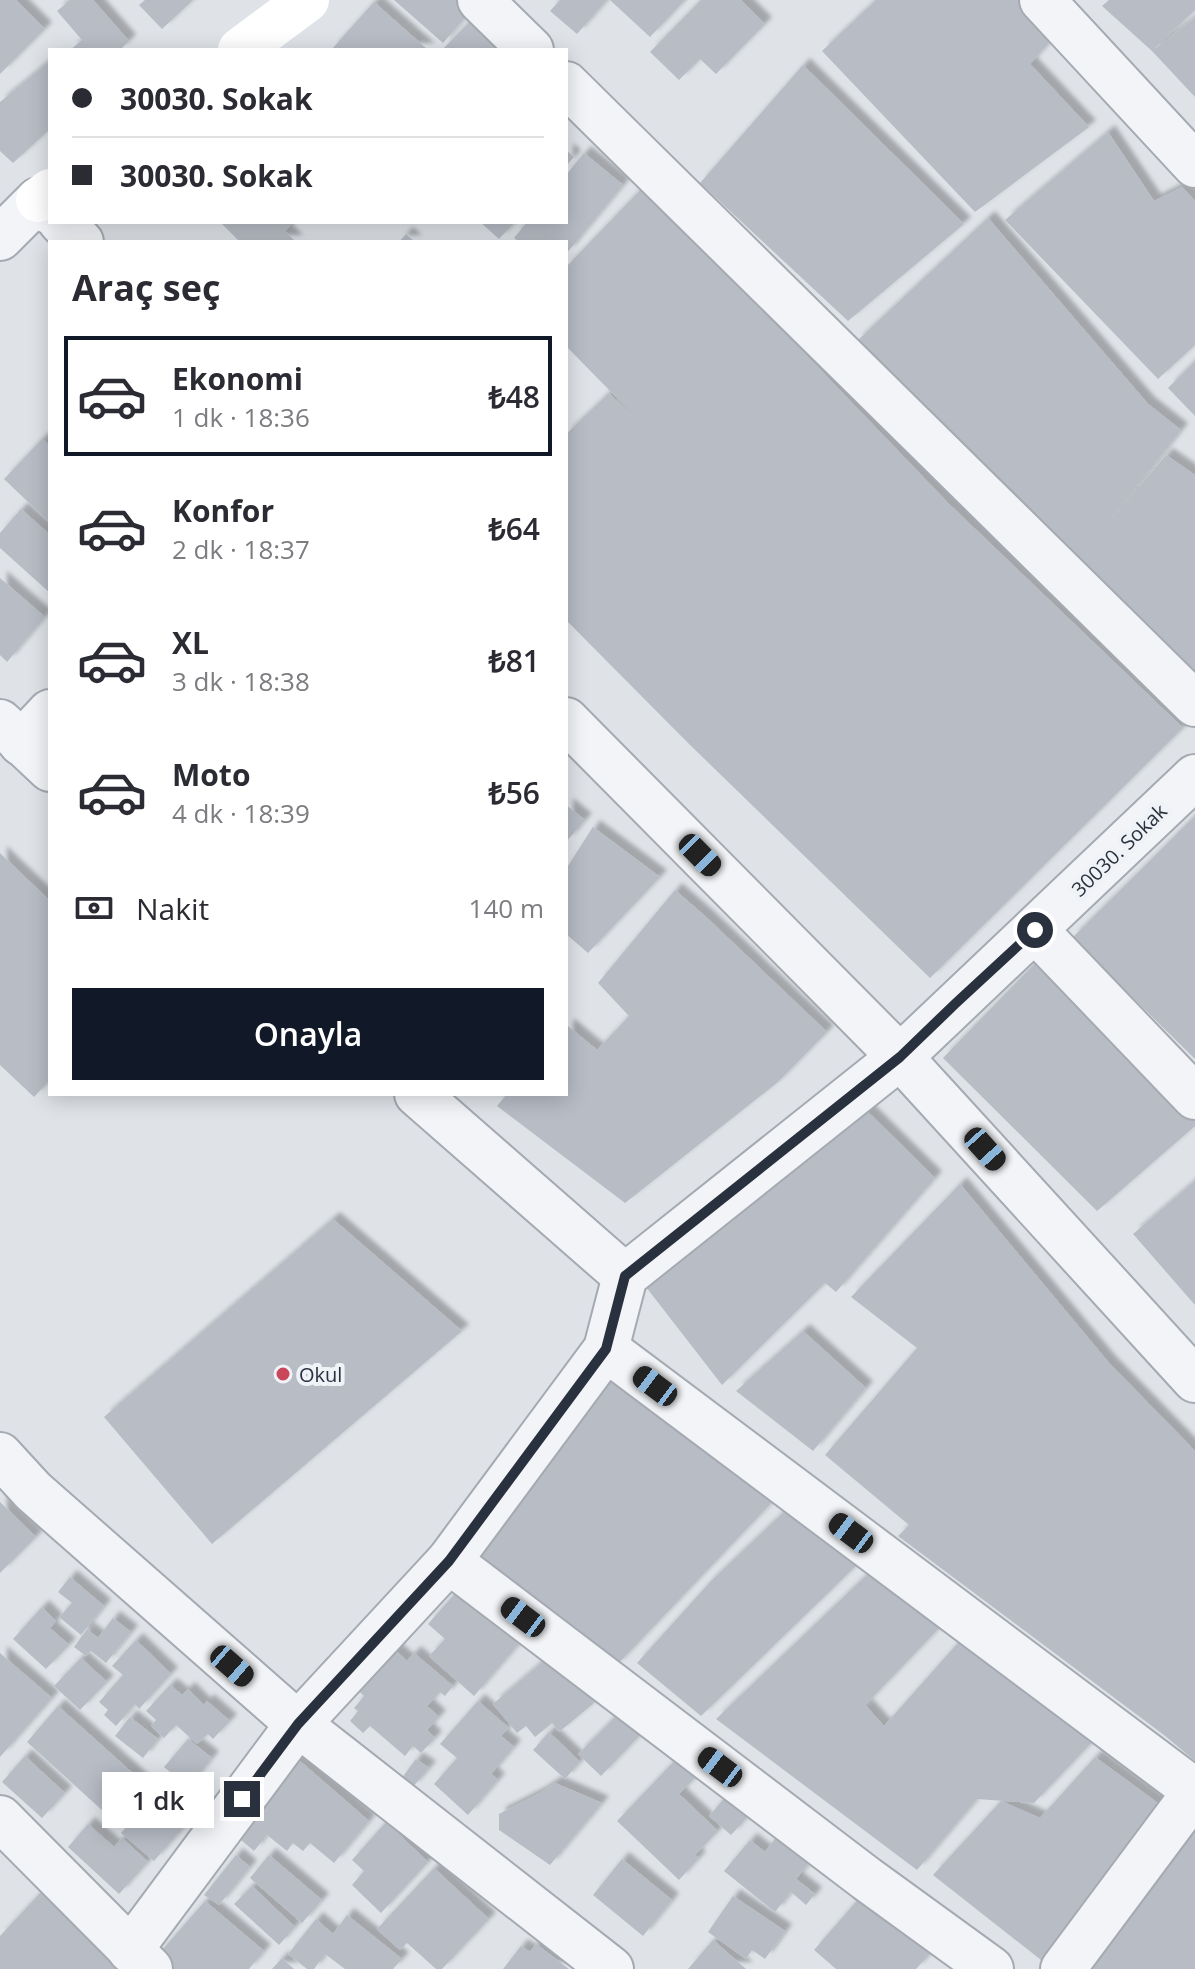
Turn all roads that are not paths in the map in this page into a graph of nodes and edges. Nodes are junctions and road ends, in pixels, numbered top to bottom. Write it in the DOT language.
graph roads {
  1 [pos="307,0"];
  2 [pos="480,0"];
  3 [pos="1064,7"];
  4 [pos="243,48"];
  5 [pos="529,48"];
  6 [pos="568,86"];
  7 [pos="1195,165"];
  8 [pos="48,207"];
  9 [pos="66,224"];
  10 [pos="0,238"];
  11 [pos="79,240"];
  12 [pos="1195,704"];
  13 [pos="568,722"];
  14 [pos="1195,777"];
  15 [pos="1035,930"];
  16 [pos="900,1057"];
  17 [pos="419,1096"];
  18 [pos="1195,1097"];
  19 [pos="625,1276"];
  20 [pos="606,1349"];
  21 [pos="1195,1380"];
  22 [pos="0,1455"];
  23 [pos="449,1561"];
  24 [pos="298,1724"];
  25 [pos="1195,1792"];
  26 [pos="0,1818"];
  27 [pos="140,1959"];
  28 [pos="611,1969"];
  29 [pos="991,1969"];
  30 [pos="1063,1969"];
  1 -- 4 [label="street"];
  2 -- 5 [label="street"];
  3 -- 7 [label="street"];
  6 -- 12 [label="street"];
  8 -- 10 [label="street"];
  9 -- 11 [label="street"];
  13 -- 16 [label="street"];
  14 -- 15 [label="street, 30030. Sokak"];
  15 -- 16 [label="street, 30030. Sokak"];
  15 -- 18 [label="street"];
  16 -- 19 [label="street, 30030. Sokak"];
  16 -- 21 [label="street"];
  17 -- 19 [label="street"];
  19 -- 20 [label="street"];
  20 -- 23 [label="street"];
  20 -- 25 [label="street"];
  22 -- 24 [label="street"];
  23 -- 24 [label="street"];
  23 -- 29 [label="street"];
  24 -- 27 [label="street"];
  24 -- 28 [label="street"];
  25 -- 30 [label="street"];
  26 -- 27 [label="street"];
}
